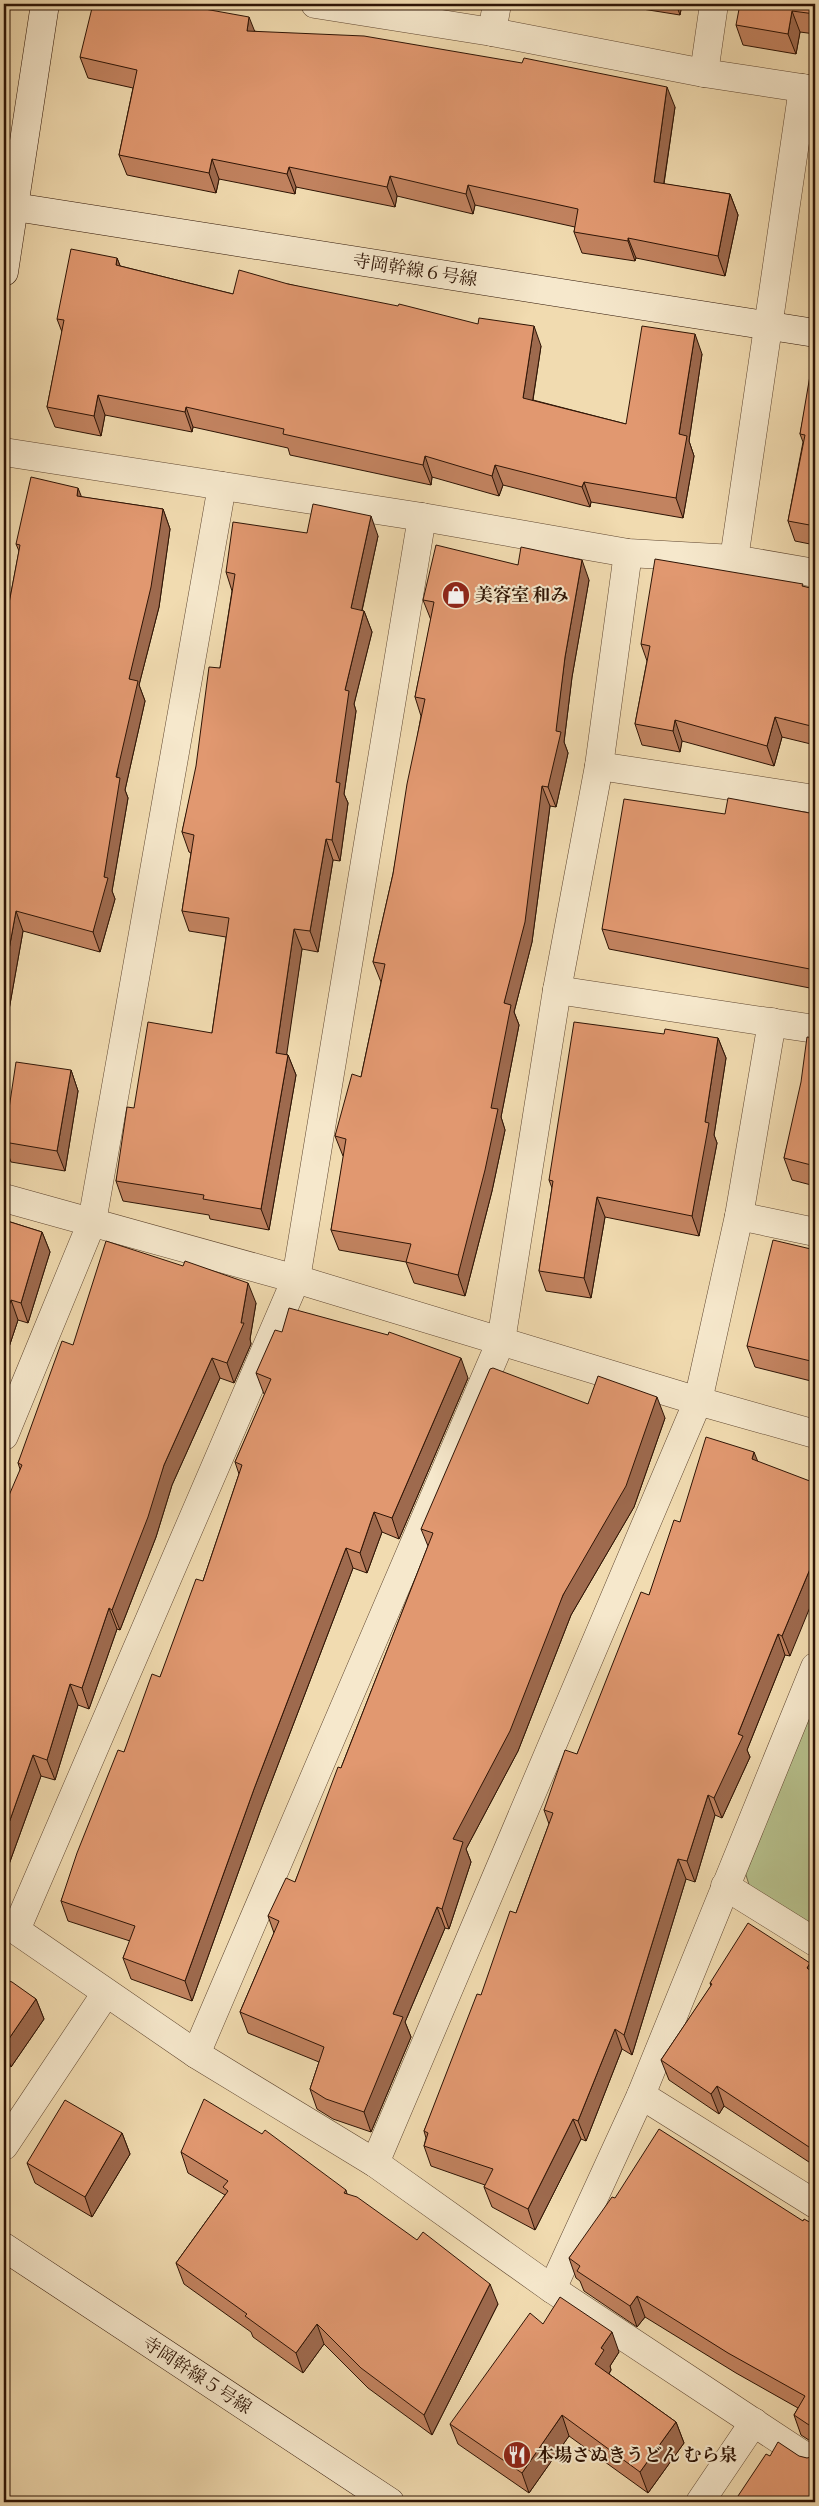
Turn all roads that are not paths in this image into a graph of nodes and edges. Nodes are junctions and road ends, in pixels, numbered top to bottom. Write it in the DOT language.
graph roads {
  1 [pos="45,4"];
  2 [pos="315,4"];
  3 [pos="497,4"];
  4 [pos="714,4"];
  5 [pos="492,32"];
  6 [pos="704,73"];
  7 [pos="809,89"];
  8 [pos="15,207"];
  9 [pos="4,272"];
  10 [pos="769,326"];
  11 [pos="815,333"];
  12 [pos="4,452"];
  13 [pos="222,486"];
  14 [pos="422,517"];
  15 [pos="628,553"];
  16 [pos="734,559"];
  17 [pos="815,573"];
  18 [pos="599,766"];
  19 [pos="815,799"];
  20 [pos="557,990"];
  21 [pos="772,1022"];
  22 [pos="815,1029"];
  23 [pos="4,1198"];
  24 [pos="739,1216"];
  25 [pos="92,1222"];
  26 [pos="815,1232"];
  27 [pos="296,1278"];
  28 [pos="501,1341"];
  29 [pos="698,1401"];
  30 [pos="815,1434"];
  31 [pos="4,1436"];
  32 [pos="815,1667"];
  33 [pos="725,1886"];
  34 [pos="10,1926"];
  35 [pos="815,1942"];
  36 [pos="106,1993"];
  37 [pos="196,2054"];
  38 [pos="641,2095"];
  39 [pos="4,2146"];
  40 [pos="375,2163"];
  41 [pos="815,2204"];
  42 [pos="4,2247"];
  43 [pos="552,2289"];
  44 [pos="754,2422"];
  45 [pos="815,2463"];
  46 [pos="390,2502"];
  47 [pos="700,2502"];
  1 -- 8 [label="street"];
  2 -- 5 [label="street"];
  3 -- 5 [label="street"];
  4 -- 6 [label="street"];
  5 -- 6 [label="street"];
  6 -- 7 [label="street"];
  7 -- 10 [label="street"];
  8 -- 9 [label="street"];
  8 -- 10 [label="street, 寺岡幹線６号線"];
  10 -- 11 [label="street, 寺岡幹線６号線"];
  10 -- 16 [label="street"];
  12 -- 13 [label="street"];
  13 -- 14 [label="street"];
  13 -- 25 [label="street"];
  14 -- 15 [label="street"];
  14 -- 27 [label="street"];
  15 -- 16 [label="street"];
  15 -- 18 [label="street"];
  16 -- 17 [label="street"];
  18 -- 19 [label="street"];
  18 -- 20 [label="street"];
  20 -- 21 [label="street"];
  20 -- 28 [label="street"];
  21 -- 22 [label="street"];
  21 -- 24 [label="street"];
  23 -- 25 [label="street"];
  24 -- 26 [label="street"];
  24 -- 29 [label="street"];
  25 -- 27 [label="street"];
  25 -- 31 [label="street"];
  27 -- 28 [label="street"];
  27 -- 34 [label="street"];
  28 -- 29 [label="street"];
  28 -- 37 [label="street"];
  29 -- 30 [label="street"];
  29 -- 40 [label="street"];
  32 -- 33 [label="street"];
  33 -- 35 [label="street"];
  33 -- 38 [label="street"];
  34 -- 36 [label="street"];
  36 -- 37 [label="street"];
  36 -- 39 [label="street"];
  37 -- 40 [label="street"];
  38 -- 41 [label="street"];
  38 -- 43 [label="street"];
  40 -- 43 [label="street"];
  42 -- 46 [label="street, 寺岡幹線５号線"];
  43 -- 44 [label="street"];
  44 -- 45 [label="street"];
  44 -- 47 [label="street"];
}
